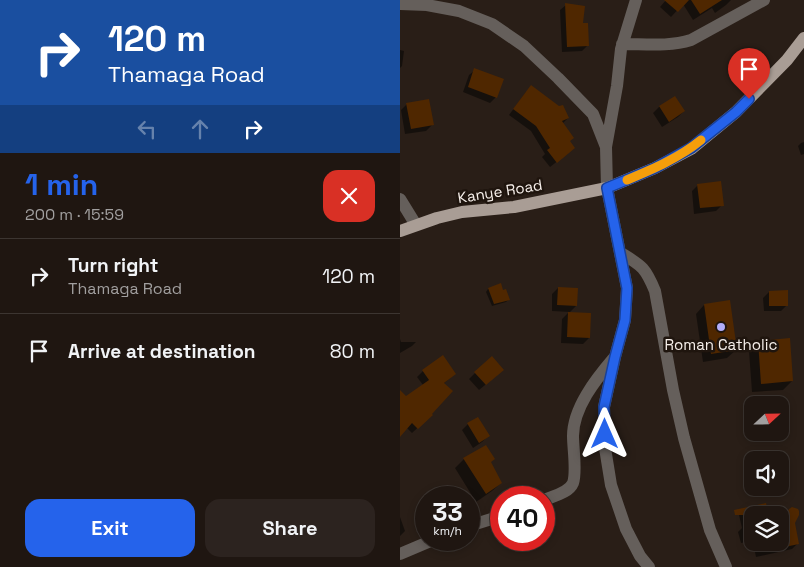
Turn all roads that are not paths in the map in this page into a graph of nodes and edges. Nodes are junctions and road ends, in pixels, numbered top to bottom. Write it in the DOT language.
graph roads {
  1 [pos="636,0"];
  2 [pos="764,0"];
  3 [pos="400,4"];
  4 [pos="804,38"];
  5 [pos="622,44"];
  6 [pos="606,147"];
  7 [pos="607,188"];
  8 [pos="400,199"];
  9 [pos="416,225"];
  10 [pos="400,232"];
  11 [pos="621,253"];
  12 [pos="615,357"];
  13 [pos="555,495"];
  14 [pos="415,548"];
  15 [pos="400,554"];
  16 [pos="649,567"];
  17 [pos="726,567"];
  1 -- 5 [label="street"];
  2 -- 5 [label="street"];
  3 -- 6 [label="street"];
  4 -- 7 [label="main road, Kanye Road"];
  5 -- 6 [label="street"];
  6 -- 7 [label="street"];
  7 -- 9 [label="main road, Kanye Road"];
  7 -- 11 [label="street"];
  8 -- 9 [label="street"];
  9 -- 10 [label="main road, Kanye Road"];
  11 -- 12 [label="street"];
  11 -- 17 [label="street"];
  12 -- 13 [label="street"];
  12 -- 16 [label="street"];
  14 -- 15 [label="street"];
}
